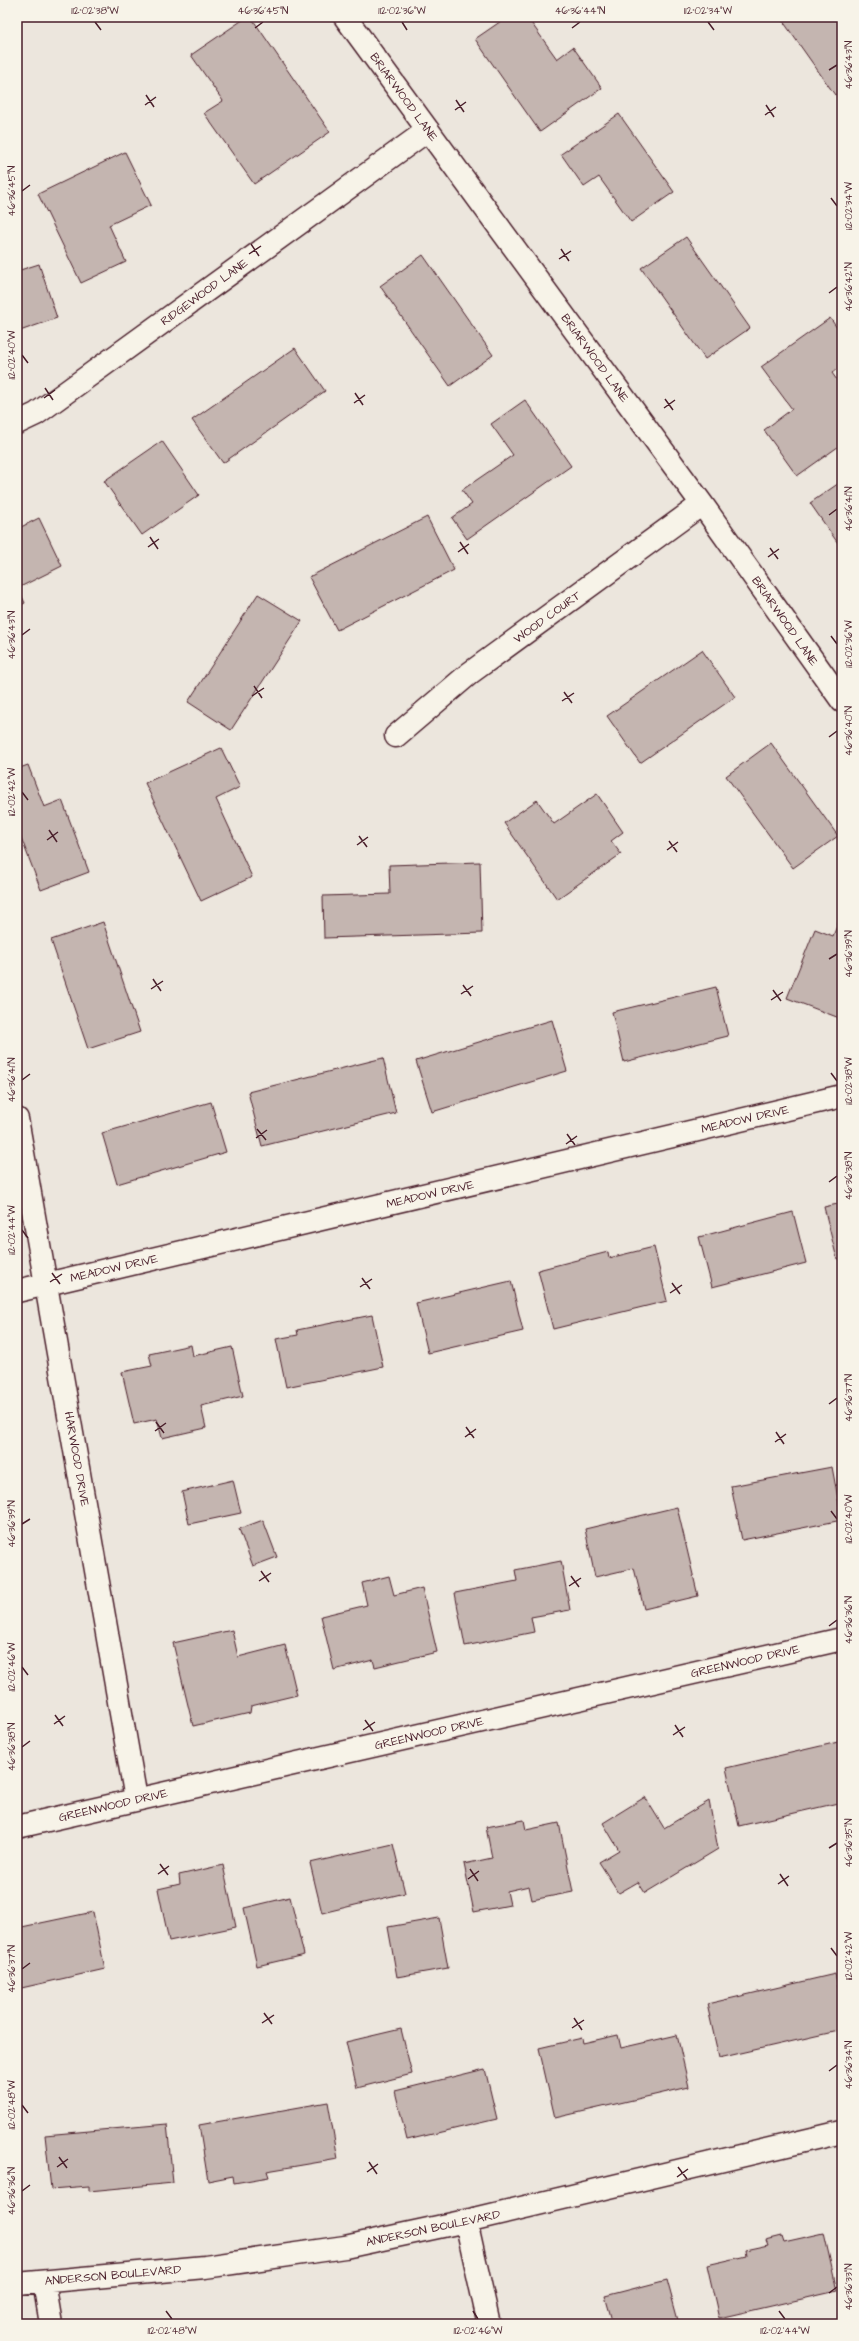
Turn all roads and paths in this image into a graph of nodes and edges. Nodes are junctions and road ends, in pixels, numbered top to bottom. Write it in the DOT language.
graph roads {
  1 [pos="346,17"];
  2 [pos="428,130"];
  3 [pos="17,423"];
  4 [pos="702,504"];
  5 [pos="842,701"];
  6 [pos="396,736"];
  7 [pos="842,1096"];
  8 [pos="17,1119"];
  9 [pos="46,1284"];
  10 [pos="17,1291"];
  11 [pos="842,1640"];
  12 [pos="136,1800"];
  13 [pos="17,1827"];
  14 [pos="842,2132"];
  15 [pos="466,2221"];
  16 [pos="44,2282"];
  17 [pos="17,2284"];
  18 [pos="51,2324"];
  19 [pos="489,2324"];
  1 -- 2 [label="street, BRIARWOOD LANE"];
  2 -- 3 [label="street, RIDGEWOOD LANE"];
  2 -- 4 [label="street, BRIARWOOD LANE"];
  4 -- 5 [label="street, BRIARWOOD LANE"];
  4 -- 6 [label="street, WOOD COURT"];
  7 -- 9 [label="street, MEADOW DRIVE"];
  8 -- 9 [label="street, HARWOOD DRIVE"];
  9 -- 10 [label="street, MEADOW DRIVE"];
  9 -- 12 [label="street, HARWOOD DRIVE"];
  11 -- 12 [label="street, GREENWOOD DRIVE"];
  12 -- 13 [label="street, GREENWOOD DRIVE"];
  14 -- 15 [label="street, ANDERSON BOULEVARD"];
  15 -- 16 [label="street, ANDERSON BOULEVARD"];
  15 -- 19 [label="street"];
  16 -- 17 [label="street, ANDERSON BOULEVARD"];
  16 -- 18 [label="street"];
}
